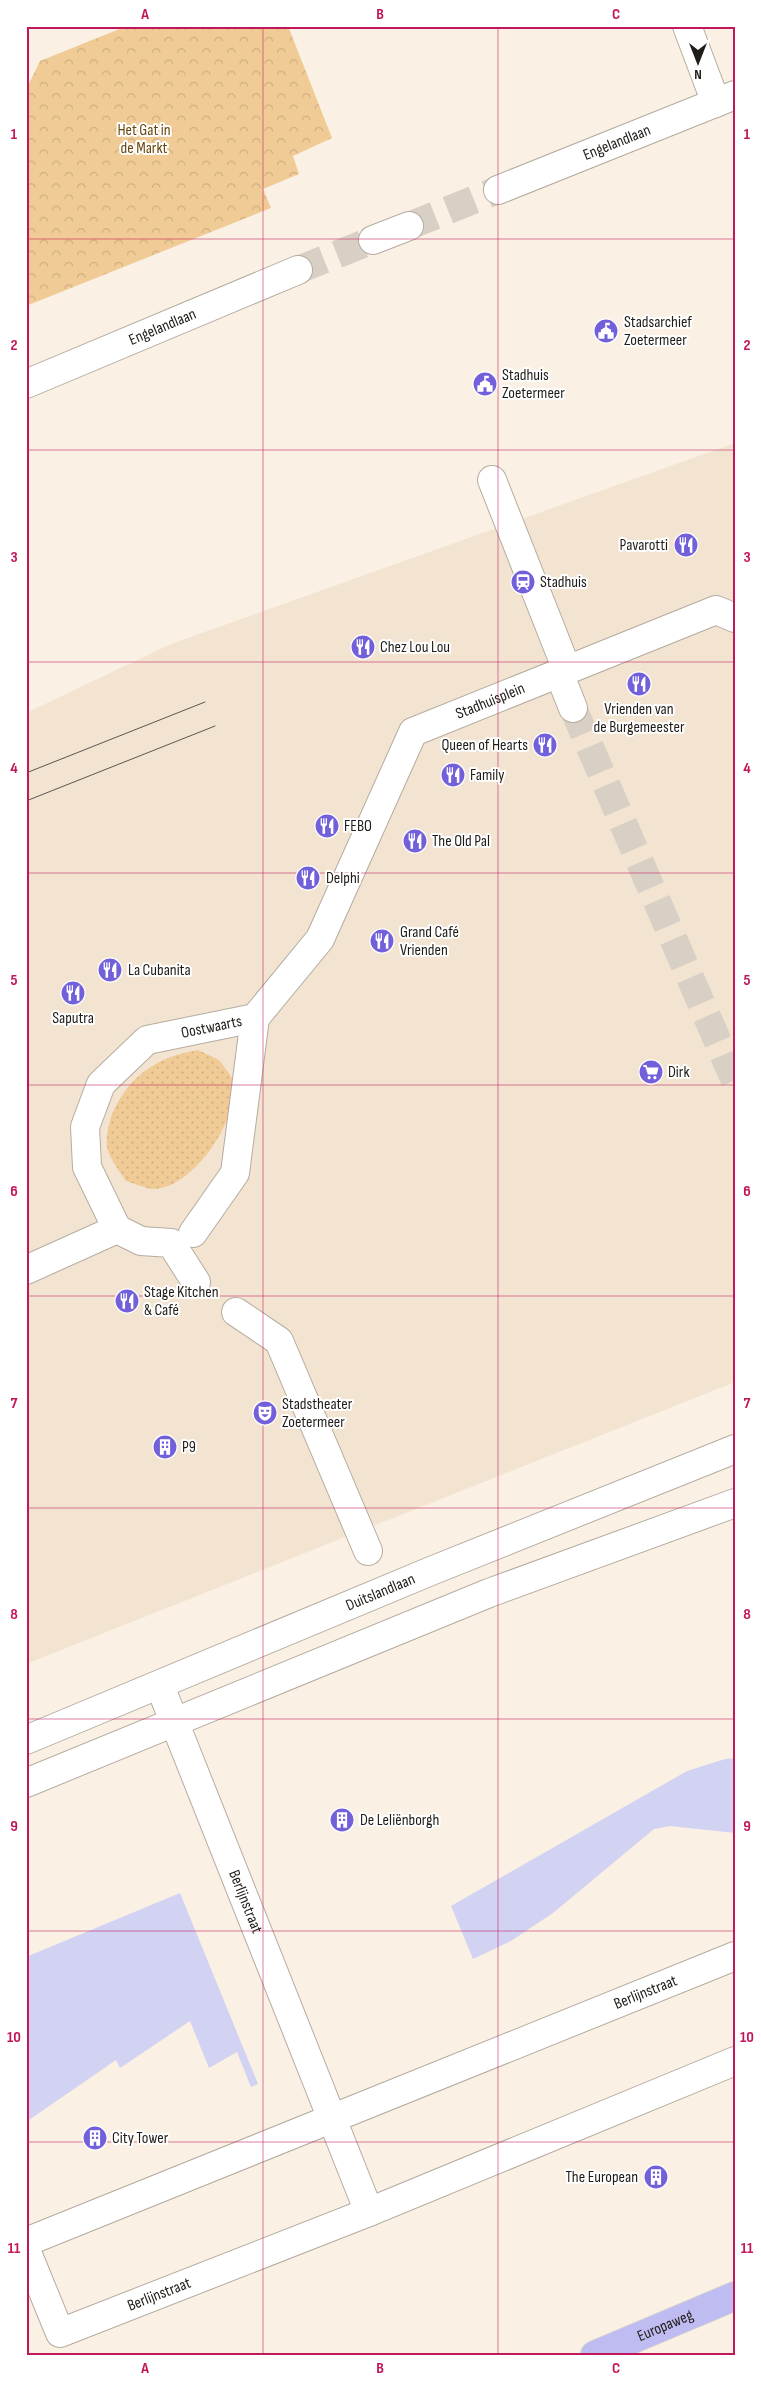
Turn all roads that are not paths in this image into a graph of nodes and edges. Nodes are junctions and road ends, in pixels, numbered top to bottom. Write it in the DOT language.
graph roads {
  1 [pos="687,26"];
  2 [pos="725,99"];
  3 [pos="498,190"];
  4 [pos="409,226"];
  5 [pos="373,240"];
  6 [pos="298,270"];
  7 [pos="26,384"];
  8 [pos="492,480"];
  9 [pos="726,614"];
  10 [pos="563,672"];
  11 [pos="573,708"];
  12 [pos="413,732"];
  13 [pos="255,1018"];
  14 [pos="117,1228"];
  15 [pos="193,1232"];
  16 [pos="26,1270"];
  17 [pos="196,1282"];
  18 [pos="236,1312"];
  19 [pos="735,1449"];
  20 [pos="735,1503"];
  21 [pos="368,1551"];
  22 [pos="160,1686"];
  23 [pos="174,1722"];
  24 [pos="26,1740"];
  25 [pos="26,1784"];
  26 [pos="735,1956"];
  27 [pos="735,2061"];
  28 [pos="332,2119"];
  29 [pos="369,2212"];
  30 [pos="26,2242"];
  31 [pos="26,2250"];
  32 [pos="735,2296"];
  33 [pos="595,2355"];
  1 -- 2 [label="street"];
  2 -- 3 [label="street, Engelandlaan"];
  4 -- 5 [label="street"];
  6 -- 7 [label="street, Engelandlaan"];
  8 -- 10 [label="street"];
  9 -- 10 [label="street, Stadhuisplein"];
  10 -- 11 [label="street"];
  10 -- 12 [label="street, Stadhuisplein"];
  12 -- 13 [label="street, Oostwaarts"];
  13 -- 14 [label="street, Oostwaarts"];
  13 -- 15 [label="street"];
  14 -- 16 [label="street"];
  14 -- 17 [label="street"];
  18 -- 21 [label="street"];
  19 -- 22 [label="street, Duitslandlaan"];
  20 -- 23 [label="street"];
  22 -- 23 [label="street, Berlijnstraat"];
  22 -- 24 [label="street, Duitslandlaan"];
  23 -- 25 [label="street"];
  23 -- 28 [label="street, Berlijnstraat"];
  26 -- 28 [label="street, Berlijnstraat"];
  27 -- 29 [label="street, Berlijnstraat"];
  28 -- 29 [label="street, Berlijnstraat"];
  28 -- 30 [label="street, Berlijnstraat"];
  29 -- 31 [label="street, Berlijnstraat"];
  32 -- 33 [label="main road, Europaweg"];
}
